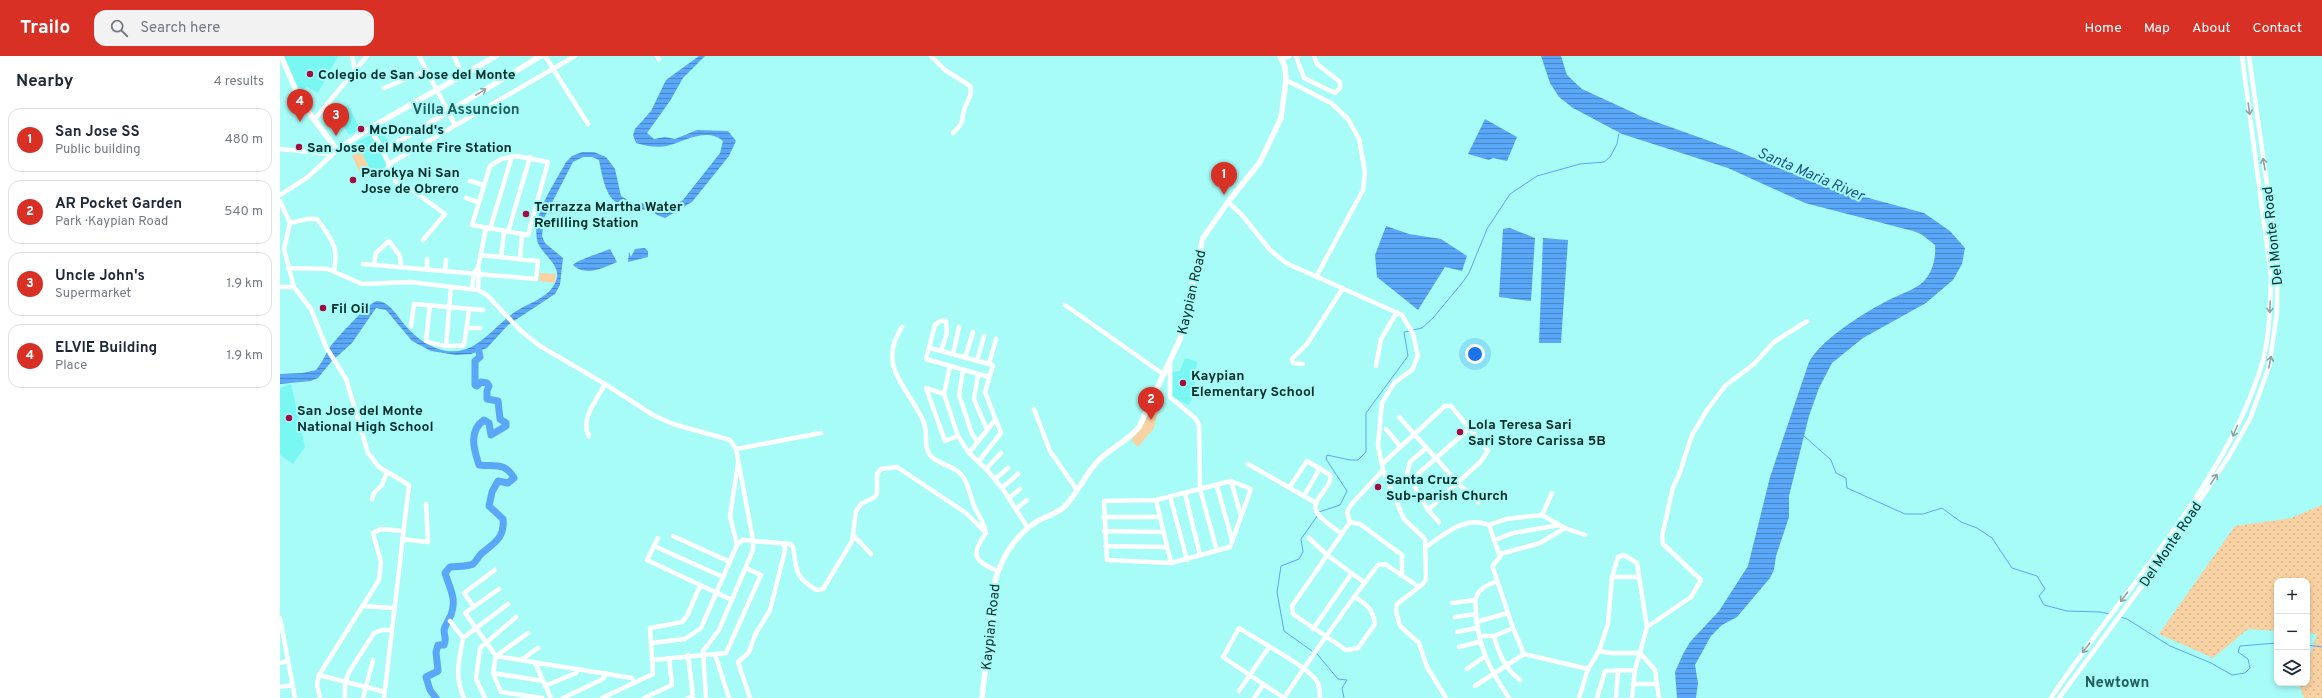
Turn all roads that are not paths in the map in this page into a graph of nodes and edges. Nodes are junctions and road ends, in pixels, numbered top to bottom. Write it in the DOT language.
graph roads {
  1 [pos="281,56"];
  2 [pos="352,56"];
  3 [pos="367,56"];
  4 [pos="419,56"];
  5 [pos="454,56"];
  6 [pos="496,56"];
  7 [pos="541,56"];
  8 [pos="545,56"];
  9 [pos="576,56"];
  10 [pos="931,56"];
  11 [pos="1289,56"];
  12 [pos="1296,56"];
  13 [pos="1314,56"];
  14 [pos="2242,56"];
  15 [pos="2249,56"];
  16 [pos="1281,58"];
  17 [pos="553,68"];
  18 [pos="355,70"];
  19 [pos="426,71"];
  20 [pos="463,76"];
  21 [pos="1286,80"];
  22 [pos="384,88"];
  23 [pos="436,91"];
  24 [pos="2247,95"];
  25 [pos="2254,96"];
  26 [pos="448,112"];
  27 [pos="314,120"];
  28 [pos="588,124"];
  29 [pos="456,125"];
  30 [pos="370,128"];
  31 [pos="953,133"];
  32 [pos="280,149"];
  33 [pos="337,150"];
  34 [pos="383,151"];
  35 [pos="331,154"];
  36 [pos="512,156"];
  37 [pos="530,157"];
  38 [pos="389,164"];
  39 [pos="470,181"];
  40 [pos="483,185"];
  41 [pos="280,195"];
  42 [pos="466,198"];
  43 [pos="280,201"];
  44 [pos="478,202"];
  45 [pos="1228,202"];
  46 [pos="282,209"];
  47 [pos="290,223"];
  48 [pos="488,229"];
  49 [pos="506,232"];
  50 [pos="522,234"];
  51 [pos="2275,236"];
  52 [pos="2267,238"];
  53 [pos="423,240"];
  54 [pos="480,255"];
  55 [pos="501,257"];
  56 [pos="427,259"];
  57 [pos="520,259"];
  58 [pos="446,260"];
  59 [pos="363,264"];
  60 [pos="374,264"];
  61 [pos="401,266"];
  62 [pos="288,268"];
  63 [pos="427,268"];
  64 [pos="445,270"];
  65 [pos="334,271"];
  66 [pos="477,276"];
  67 [pos="1316,277"];
  68 [pos="294,287"];
  69 [pos="451,287"];
  70 [pos="280,288"];
  71 [pos="1343,288"];
  72 [pos="472,289"];
  73 [pos="478,290"];
  74 [pos="430,305"];
  75 [pos="1065,305"];
  76 [pos="449,308"];
  77 [pos="469,310"];
  78 [pos="483,310"];
  79 [pos="1397,312"];
  80 [pos="1807,321"];
  81 [pos="412,326"];
  82 [pos="959,326"];
  83 [pos="902,327"];
  84 [pos="467,328"];
  85 [pos="480,328"];
  86 [pos="973,332"];
  87 [pos="984,336"];
  88 [pos="996,339"];
  89 [pos="446,346"];
  90 [pos="930,348"];
  91 [pos="941,351"];
  92 [pos="953,354"];
  93 [pos="1170,357"];
  94 [pos="965,358"];
  95 [pos="977,361"];
  96 [pos="989,364"];
  97 [pos="1303,364"];
  98 [pos="950,366"];
  99 [pos="1376,366"];
  100 [pos="963,370"];
  101 [pos="1163,374"];
  102 [pos="978,375"];
  103 [pos="989,377"];
  104 [pos="605,384"];
  105 [pos="944,394"];
  106 [pos="1034,409"];
  107 [pos="2242,415"];
  108 [pos="1399,417"];
  109 [pos="2250,419"];
  110 [pos="995,420"];
  111 [pos="1470,428"];
  112 [pos="1386,429"];
  113 [pos="987,430"];
  114 [pos="821,433"];
  115 [pos="1414,435"];
  116 [pos="590,436"];
  117 [pos="958,436"];
  118 [pos="977,441"];
  119 [pos="1400,446"];
  120 [pos="1426,448"];
  121 [pos="736,449"];
  122 [pos="969,453"];
  123 [pos="1001,453"];
  124 [pos="1436,458"];
  125 [pos="738,462"];
  126 [pos="978,462"];
  127 [pos="1248,464"];
  128 [pos="1382,464"];
  129 [pos="1008,468"];
  130 [pos="1320,468"];
  131 [pos="986,469"];
  132 [pos="1383,470"];
  133 [pos="387,472"];
  134 [pos="1018,474"];
  135 [pos="995,479"];
  136 [pos="1231,481"];
  137 [pos="1410,481"];
  138 [pos="1458,483"];
  139 [pos="1217,486"];
  140 [pos="1002,488"];
  141 [pos="1289,488"];
  142 [pos="1020,489"];
  143 [pos="1200,489"];
  144 [pos="1077,490"];
  145 [pos="1184,493"];
  146 [pos="1552,493"];
  147 [pos="1170,496"];
  148 [pos="1304,496"];
  149 [pos="2196,496"];
  150 [pos="1009,498"];
  151 [pos="372,499"];
  152 [pos="2201,499"];
  153 [pos="1027,500"];
  154 [pos="1156,500"];
  155 [pos="1478,502"];
  156 [pos="1316,503"];
  157 [pos="426,504"];
  158 [pos="1016,509"];
  159 [pos="1428,510"];
  160 [pos="1542,515"];
  161 [pos="1241,516"];
  162 [pos="1103,517"];
  163 [pos="1159,517"];
  164 [pos="1350,522"];
  165 [pos="1439,522"];
  166 [pos="1489,525"];
  167 [pos="1560,526"];
  168 [pos="1028,528"];
  169 [pos="1565,528"];
  170 [pos="403,531"];
  171 [pos="1104,531"];
  172 [pos="1162,532"];
  173 [pos="986,533"];
  174 [pos="1342,534"];
  175 [pos="853,535"];
  176 [pos="1585,535"];
  177 [pos="673,536"];
  178 [pos="658,538"];
  179 [pos="1309,538"];
  180 [pos="402,539"];
  181 [pos="753,540"];
  182 [pos="1495,540"];
  183 [pos="1232,541"];
  184 [pos="784,543"];
  185 [pos="737,545"];
  186 [pos="654,546"];
  187 [pos="1105,546"];
  188 [pos="1167,547"];
  189 [pos="1426,547"];
  190 [pos="1217,550"];
  191 [pos="871,554"];
  192 [pos="1500,554"];
  193 [pos="1327,555"];
  194 [pos="1200,556"];
  195 [pos="1187,560"];
  196 [pos="730,562"];
  197 [pos="1171,563"];
  198 [pos="746,568"];
  199 [pos="495,570"];
  200 [pos="998,571"];
  201 [pos="1352,573"];
  202 [pos="1402,576"];
  203 [pos="723,577"];
  204 [pos="1612,577"];
  205 [pos="1639,577"];
  206 [pos="1497,582"];
  207 [pos="1365,583"];
  208 [pos="700,586"];
  209 [pos="1419,587"];
  210 [pos="499,589"];
  211 [pos="716,593"];
  212 [pos="1355,597"];
  213 [pos="732,600"];
  214 [pos="1475,600"];
  215 [pos="1452,603"];
  216 [pos="508,604"];
  217 [pos="362,606"];
  218 [pos="474,607"];
  219 [pos="394,608"];
  220 [pos="1508,613"];
  221 [pos="1476,614"];
  222 [pos="516,617"];
  223 [pos="1455,617"];
  224 [pos="280,618"];
  225 [pos="450,621"];
  226 [pos="1476,622"];
  227 [pos="1647,627"];
  228 [pos="476,628"];
  229 [pos="1477,628"];
  230 [pos="1513,628"];
  231 [pos="1313,629"];
  232 [pos="391,630"];
  233 [pos="1456,632"];
  234 [pos="528,634"];
  235 [pos="1479,636"];
  236 [pos="1494,636"];
  237 [pos="1325,637"];
  238 [pos="463,638"];
  239 [pos="282,642"];
  240 [pos="486,642"];
  241 [pos="1479,642"];
  242 [pos="652,644"];
  243 [pos="1269,647"];
  244 [pos="1459,647"];
  245 [pos="538,648"];
  246 [pos="1599,651"];
  247 [pos="1640,653"];
  248 [pos="702,654"];
  249 [pos="715,654"];
  250 [pos="1524,654"];
  251 [pos="688,655"];
  252 [pos="496,656"];
  253 [pos="1484,657"];
  254 [pos="669,658"];
  255 [pos="373,660"];
  256 [pos="521,660"];
  257 [pos="652,660"];
  258 [pos="288,661"];
  259 [pos="280,663"];
  260 [pos="535,663"];
  261 [pos="1506,665"];
  262 [pos="578,668"];
  263 [pos="1303,669"];
  264 [pos="1467,669"];
  265 [pos="1588,669"];
  266 [pos="1618,670"];
  267 [pos="1635,670"];
  268 [pos="493,673"];
  269 [pos="606,673"];
  270 [pos="1495,673"];
  271 [pos="319,675"];
  272 [pos="1249,676"];
  273 [pos="1520,680"];
  274 [pos="543,681"];
  275 [pos="345,682"];
  276 [pos="634,683"];
  277 [pos="1633,684"];
  278 [pos="1657,684"];
  279 [pos="292,685"];
  280 [pos="1263,685"];
  281 [pos="545,686"];
  282 [pos="1476,686"];
  283 [pos="280,687"];
  284 [pos="364,688"];
  285 [pos="1239,690"];
  286 [pos="385,692"];
  287 [pos="295,698"];
  288 [pos="320,698"];
  289 [pos="345,698"];
  290 [pos="363,698"];
  291 [pos="384,698"];
  292 [pos="464,698"];
  293 [pos="485,698"];
  294 [pos="542,698"];
  295 [pos="551,698"];
  296 [pos="562,698"];
  297 [pos="602,698"];
  298 [pos="644,698"];
  299 [pos="688,698"];
  300 [pos="706,698"];
  301 [pos="728,698"];
  302 [pos="750,698"];
  303 [pos="982,698"];
  304 [pos="1254,698"];
  305 [pos="1320,698"];
  306 [pos="1446,698"];
  307 [pos="1509,698"];
  308 [pos="1579,698"];
  309 [pos="1597,698"];
  310 [pos="1616,698"];
  311 [pos="1632,698"];
  312 [pos="1659,698"];
  313 [pos="2051,698"];
  314 [pos="2059,698"];
  1 -- 27 [label="main road"];
  2 -- 18 [label="street"];
  3 -- 18 [label="street"];
  4 -- 19 [label="street"];
  5 -- 20 [label="street"];
  6 -- 20 [label="main road"];
  26 -- 7 [label="main road, one-way"];
  8 -- 17 [label="street"];
  9 -- 17 [label="street"];
  10 -- 31 [label="street"];
  11 -- 16 [label="street"];
  12 -- 13 [label="street"];
  14 -- 24 [label="street, Del Monte Road"];
  15 -- 25 [label="street, Del Monte Road"];
  16 -- 21 [label="main road, Kaypian Road"];
  17 -- 28 [label="street"];
  17 -- 29 [label="street"];
  18 -- 27 [label="street"];
  19 -- 22 [label="street"];
  19 -- 23 [label="street"];
  20 -- 23 [label="main road"];
  21 -- 45 [label="main road, Kaypian Road"];
  21 -- 67 [label="street"];
  23 -- 26 [label="street"];
  23 -- 30 [label="main road"];
  24 -- 25 [label="street"];
  24 -- 52 [label="street, Del Monte Road, one-way"];
  51 -- 25 [label="street, Del Monte Road, one-way"];
  26 -- 29 [label="street"];
  26 -- 34 [label="main road"];
  27 -- 33 [label="main road"];
  29 -- 38 [label="street"];
  30 -- 33 [label="main road"];
  30 -- 34 [label="main road"];
  32 -- 35 [label="street"];
  33 -- 35 [label="street"];
  34 -- 38 [label="street"];
  35 -- 41 [label="street"];
  36 -- 37 [label="street"];
  36 -- 40 [label="street"];
  36 -- 48 [label="street"];
  37 -- 49 [label="street"];
  37 -- 50 [label="street"];
  38 -- 53 [label="street"];
  39 -- 40 [label="street"];
  40 -- 44 [label="street"];
  42 -- 44 [label="street"];
  43 -- 46 [label="street"];
  44 -- 48 [label="street"];
  45 -- 67 [label="street"];
  45 -- 93 [label="main road, Kaypian Road"];
  46 -- 47 [label="street"];
  47 -- 62 [label="street"];
  47 -- 65 [label="street"];
  48 -- 49 [label="street"];
  48 -- 54 [label="street"];
  49 -- 50 [label="street"];
  49 -- 55 [label="street"];
  50 -- 57 [label="street"];
  51 -- 52 [label="street"];
  109 -- 51 [label="street, Del Monte Road, one-way"];
  52 -- 107 [label="street, Del Monte Road, one-way"];
  54 -- 55 [label="street"];
  54 -- 66 [label="street"];
  55 -- 57 [label="street"];
  56 -- 63 [label="street"];
  57 -- 66 [label="street"];
  58 -- 64 [label="street"];
  59 -- 60 [label="street"];
  60 -- 61 [label="street"];
  60 -- 61 [label="street"];
  61 -- 63 [label="street"];
  62 -- 65 [label="street"];
  62 -- 68 [label="street"];
  63 -- 64 [label="street"];
  64 -- 66 [label="street"];
  65 -- 69 [label="street"];
  66 -- 72 [label="street"];
  66 -- 73 [label="street"];
  67 -- 71 [label="street"];
  68 -- 70 [label="street"];
  68 -- 133 [label="street"];
  69 -- 72 [label="street"];
  69 -- 76 [label="street"];
  71 -- 79 [label="street"];
  71 -- 97 [label="street"];
  72 -- 73 [label="street"];
  73 -- 104 [label="street"];
  74 -- 76 [label="street"];
  74 -- 81 [label="street"];
  74 -- 89 [label="street"];
  75 -- 101 [label="street"];
  76 -- 77 [label="street"];
  76 -- 89 [label="street"];
  77 -- 78 [label="street"];
  77 -- 84 [label="street"];
  79 -- 99 [label="street"];
  79 -- 128 [label="street"];
  80 -- 227 [label="street"];
  82 -- 92 [label="street"];
  83 -- 173 [label="street"];
  84 -- 85 [label="street"];
  84 -- 89 [label="street"];
  86 -- 94 [label="street"];
  87 -- 95 [label="street"];
  88 -- 96 [label="street"];
  90 -- 91 [label="street"];
  90 -- 91 [label="street"];
  90 -- 98 [label="street"];
  91 -- 92 [label="street"];
  92 -- 94 [label="street"];
  93 -- 101 [label="main road, Kaypian Road"];
  93 -- 143 [label="street"];
  94 -- 95 [label="street"];
  95 -- 96 [label="street"];
  96 -- 103 [label="street"];
  98 -- 100 [label="street"];
  98 -- 105 [label="street"];
  100 -- 102 [label="street"];
  100 -- 118 [label="street"];
  101 -- 144 [label="main road, Kaypian Road"];
  102 -- 103 [label="street"];
  102 -- 113 [label="street"];
  103 -- 110 [label="street"];
  104 -- 116 [label="street"];
  104 -- 121 [label="street"];
  105 -- 117 [label="street"];
  105 -- 117 [label="street"];
  106 -- 144 [label="street"];
  107 -- 109 [label="street"];
  107 -- 149 [label="street, Del Monte Road, one-way"];
  108 -- 115 [label="street"];
  152 -- 109 [label="street, Del Monte Road, one-way"];
  110 -- 113 [label="street"];
  110 -- 126 [label="street"];
  111 -- 115 [label="street"];
  111 -- 124 [label="street"];
  111 -- 138 [label="street"];
  112 -- 119 [label="street"];
  113 -- 118 [label="street"];
  114 -- 121 [label="street"];
  115 -- 119 [label="street"];
  115 -- 120 [label="street"];
  117 -- 122 [label="street"];
  118 -- 122 [label="street"];
  119 -- 128 [label="street"];
  120 -- 124 [label="street"];
  120 -- 137 [label="street"];
  121 -- 125 [label="street"];
  122 -- 126 [label="street"];
  123 -- 131 [label="street"];
  124 -- 137 [label="street"];
  124 -- 138 [label="street"];
  125 -- 181 [label="street"];
  125 -- 185 [label="street"];
  126 -- 131 [label="street"];
  127 -- 141 [label="street"];
  128 -- 132 [label="street"];
  129 -- 135 [label="street"];
  130 -- 141 [label="street"];
  130 -- 148 [label="street"];
  130 -- 156 [label="street"];
  131 -- 135 [label="street"];
  132 -- 164 [label="street"];
  132 -- 189 [label="street"];
  133 -- 151 [label="street"];
  133 -- 170 [label="street"];
  134 -- 140 [label="street"];
  135 -- 140 [label="street"];
  136 -- 139 [label="street"];
  136 -- 161 [label="street"];
  136 -- 161 [label="street"];
  137 -- 159 [label="street"];
  138 -- 155 [label="street"];
  138 -- 159 [label="street"];
  139 -- 143 [label="street"];
  139 -- 183 [label="street"];
  140 -- 150 [label="street"];
  141 -- 148 [label="street"];
  142 -- 150 [label="street"];
  143 -- 145 [label="street"];
  143 -- 190 [label="street"];
  144 -- 168 [label="main road, Kaypian Road"];
  145 -- 147 [label="street"];
  145 -- 194 [label="street"];
  146 -- 160 [label="street"];
  147 -- 154 [label="street"];
  147 -- 195 [label="street"];
  148 -- 156 [label="street"];
  149 -- 152 [label="street"];
  149 -- 313 [label="street, Del Monte Road, one-way"];
  150 -- 158 [label="street"];
  152 -- 314 [label="street, Del Monte Road"];
  153 -- 158 [label="street"];
  154 -- 162 [label="street"];
  154 -- 163 [label="street"];
  156 -- 174 [label="street"];
  157 -- 180 [label="street"];
  158 -- 168 [label="street"];
  159 -- 165 [label="street"];
  160 -- 166 [label="street"];
  160 -- 167 [label="street"];
  161 -- 183 [label="street"];
  162 -- 163 [label="street"];
  162 -- 171 [label="street"];
  163 -- 172 [label="street"];
  164 -- 174 [label="street"];
  164 -- 202 [label="street"];
  166 -- 182 [label="street"];
  166 -- 189 [label="street"];
  167 -- 169 [label="street"];
  167 -- 182 [label="street"];
  168 -- 200 [label="main road, Kaypian Road"];
  169 -- 176 [label="street"];
  169 -- 192 [label="street"];
  170 -- 180 [label="street"];
  170 -- 217 [label="street"];
  171 -- 172 [label="street"];
  171 -- 187 [label="street"];
  172 -- 188 [label="street"];
  173 -- 175 [label="street"];
  173 -- 200 [label="street"];
  174 -- 193 [label="street"];
  175 -- 184 [label="street"];
  175 -- 191 [label="street"];
  177 -- 196 [label="street"];
  178 -- 186 [label="street"];
  179 -- 193 [label="street"];
  180 -- 219 [label="street"];
  181 -- 184 [label="street"];
  181 -- 185 [label="street"];
  181 -- 198 [label="street"];
  182 -- 192 [label="street"];
  183 -- 190 [label="street"];
  184 -- 302 [label="street"];
  185 -- 196 [label="street"];
  186 -- 203 [label="street"];
  186 -- 208 [label="street"];
  187 -- 188 [label="street"];
  187 -- 197 [label="street"];
  188 -- 197 [label="street"];
  189 -- 209 [label="street"];
  190 -- 194 [label="street"];
  192 -- 206 [label="street"];
  193 -- 201 [label="street"];
  193 -- 231 [label="street"];
  194 -- 195 [label="street"];
  195 -- 197 [label="street"];
  196 -- 203 [label="street"];
  198 -- 213 [label="street"];
  198 -- 249 [label="street"];
  199 -- 218 [label="street"];
  200 -- 303 [label="main road, Kaypian Road"];
  201 -- 207 [label="street"];
  201 -- 231 [label="street"];
  202 -- 207 [label="street"];
  202 -- 209 [label="street"];
  203 -- 211 [label="street"];
  204 -- 205 [label="street"];
  204 -- 205 [label="street"];
  204 -- 246 [label="street"];
  205 -- 227 [label="street"];
  206 -- 214 [label="street"];
  206 -- 220 [label="street"];
  207 -- 212 [label="street"];
  208 -- 211 [label="street"];
  208 -- 242 [label="street"];
  209 -- 306 [label="street"];
  210 -- 218 [label="street"];
  211 -- 213 [label="street"];
  211 -- 242 [label="street"];
  212 -- 237 [label="street"];
  212 -- 237 [label="street"];
  213 -- 248 [label="street"];
  214 -- 215 [label="street"];
  214 -- 221 [label="street"];
  216 -- 228 [label="street"];
  217 -- 219 [label="street"];
  217 -- 271 [label="street"];
  218 -- 228 [label="street"];
  219 -- 232 [label="street"];
  220 -- 226 [label="street"];
  220 -- 230 [label="street"];
  221 -- 223 [label="street"];
  221 -- 226 [label="street"];
  222 -- 240 [label="street"];
  224 -- 239 [label="street"];
  225 -- 238 [label="street"];
  226 -- 229 [label="street"];
  227 -- 247 [label="street"];
  228 -- 238 [label="street"];
  228 -- 240 [label="street"];
  229 -- 233 [label="street"];
  229 -- 235 [label="street"];
  230 -- 236 [label="street"];
  230 -- 250 [label="street"];
  231 -- 237 [label="street"];
  232 -- 275 [label="street"];
  232 -- 286 [label="street"];
  234 -- 252 [label="street"];
  235 -- 236 [label="street"];
  235 -- 241 [label="street"];
  236 -- 261 [label="street"];
  237 -- 263 [label="street"];
  238 -- 292 [label="street"];
  239 -- 258 [label="street"];
  240 -- 252 [label="street"];
  240 -- 293 [label="street"];
  241 -- 244 [label="street"];
  241 -- 253 [label="street"];
  242 -- 257 [label="street"];
  243 -- 263 [label="street"];
  243 -- 272 [label="street"];
  243 -- 272 [label="street"];
  245 -- 256 [label="street"];
  246 -- 247 [label="street"];
  246 -- 265 [label="street"];
  247 -- 267 [label="street"];
  247 -- 278 [label="street"];
  248 -- 249 [label="street"];
  248 -- 251 [label="street"];
  248 -- 300 [label="street"];
  249 -- 301 [label="street"];
  250 -- 261 [label="street"];
  250 -- 265 [label="street"];
  251 -- 254 [label="street"];
  251 -- 299 [label="street"];
  252 -- 256 [label="street"];
  252 -- 268 [label="street"];
  253 -- 264 [label="street"];
  253 -- 270 [label="street"];
  254 -- 257 [label="street"];
  254 -- 298 [label="street"];
  255 -- 284 [label="street"];
  256 -- 260 [label="street"];
  257 -- 276 [label="street"];
  258 -- 259 [label="street"];
  258 -- 279 [label="street"];
  260 -- 262 [label="street"];
  260 -- 274 [label="street"];
  261 -- 270 [label="street"];
  261 -- 273 [label="street"];
  262 -- 269 [label="street"];
  262 -- 281 [label="street"];
  263 -- 280 [label="street"];
  263 -- 305 [label="street"];
  265 -- 308 [label="street"];
  266 -- 267 [label="street"];
  266 -- 309 [label="street"];
  266 -- 310 [label="street"];
  267 -- 277 [label="street"];
  268 -- 274 [label="street"];
  268 -- 294 [label="street"];
  269 -- 276 [label="street"];
  269 -- 296 [label="street"];
  270 -- 282 [label="street"];
  270 -- 307 [label="street"];
  271 -- 275 [label="street"];
  271 -- 288 [label="street"];
  272 -- 280 [label="street"];
  272 -- 285 [label="street"];
  274 -- 281 [label="street"];
  275 -- 284 [label="street"];
  275 -- 289 [label="street"];
  276 -- 297 [label="street"];
  277 -- 278 [label="street"];
  277 -- 311 [label="street"];
  278 -- 312 [label="street"];
  279 -- 283 [label="street"];
  279 -- 287 [label="street"];
  280 -- 304 [label="street"];
  281 -- 295 [label="street"];
  284 -- 286 [label="street"];
  284 -- 290 [label="street"];
  286 -- 291 [label="street"];
}
